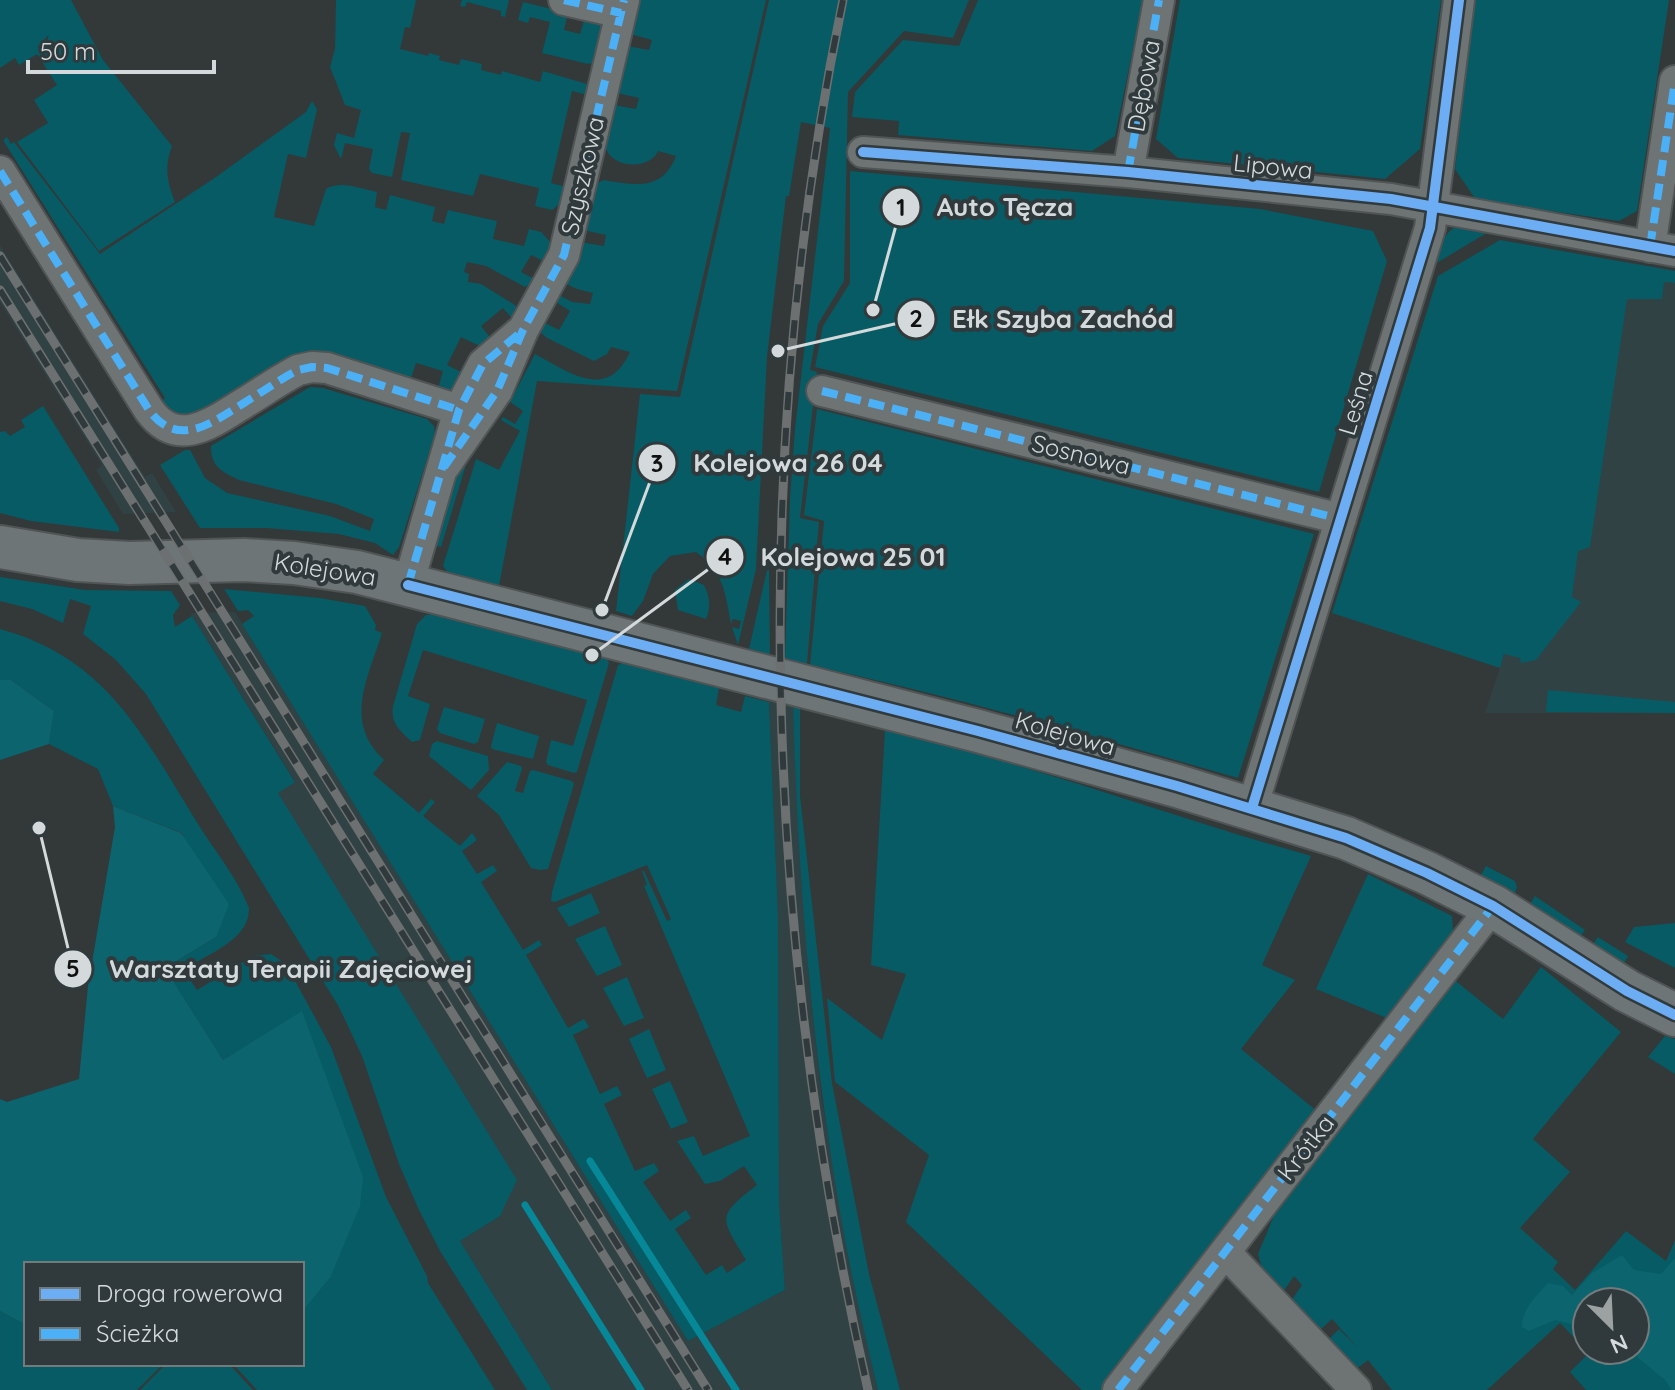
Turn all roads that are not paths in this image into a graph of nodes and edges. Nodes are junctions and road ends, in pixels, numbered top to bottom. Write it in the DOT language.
graph roads {
  1 [pos="564,0"];
  2 [pos="1159,0"];
  3 [pos="1459,0"];
  4 [pos="623,7"];
  5 [pos="1675,81"];
  6 [pos="863,152"];
  7 [pos="0,171"];
  8 [pos="1128,172"];
  9 [pos="1433,206"];
  10 [pos="1662,249"];
  11 [pos="523,330"];
  12 [pos="822,391"];
  13 [pos="459,410"];
  14 [pos="444,467"];
  15 [pos="1341,519"];
  16 [pos="0,547"];
  17 [pos="408,585"];
  18 [pos="1252,808"];
  19 [pos="1493,906"];
  20 [pos="1675,1015"];
  21 [pos="1226,1253"];
  22 [pos="1118,1390"];
  23 [pos="1356,1390"];
  1 -- 4 [label="street, Szyszkowa"];
  2 -- 8 [label="street, Dębowa"];
  3 -- 9 [label="street, Leśna"];
  4 -- 11 [label="street, Szyszkowa"];
  5 -- 10 [label="street"];
  6 -- 8 [label="street, Lipowa"];
  7 -- 13 [label="street"];
  8 -- 9 [label="street, Lipowa"];
  9 -- 10 [label="street, Lipowa"];
  9 -- 15 [label="street, Leśna"];
  11 -- 13 [label="street, Szyszkowa"];
  11 -- 14 [label="street, Szyszkowa"];
  12 -- 15 [label="street, Sosnowa"];
  13 -- 14 [label="street, Szyszkowa"];
  14 -- 17 [label="street, Szyszkowa"];
  15 -- 18 [label="street, Leśna"];
  16 -- 17 [label="street, Kolejowa"];
  17 -- 18 [label="street, Kolejowa"];
  18 -- 19 [label="street, Kolejowa"];
  19 -- 20 [label="street, Kolejowa"];
  19 -- 21 [label="street, Krótka"];
  21 -- 22 [label="street, Krótka"];
  21 -- 23 [label="street"];
}
